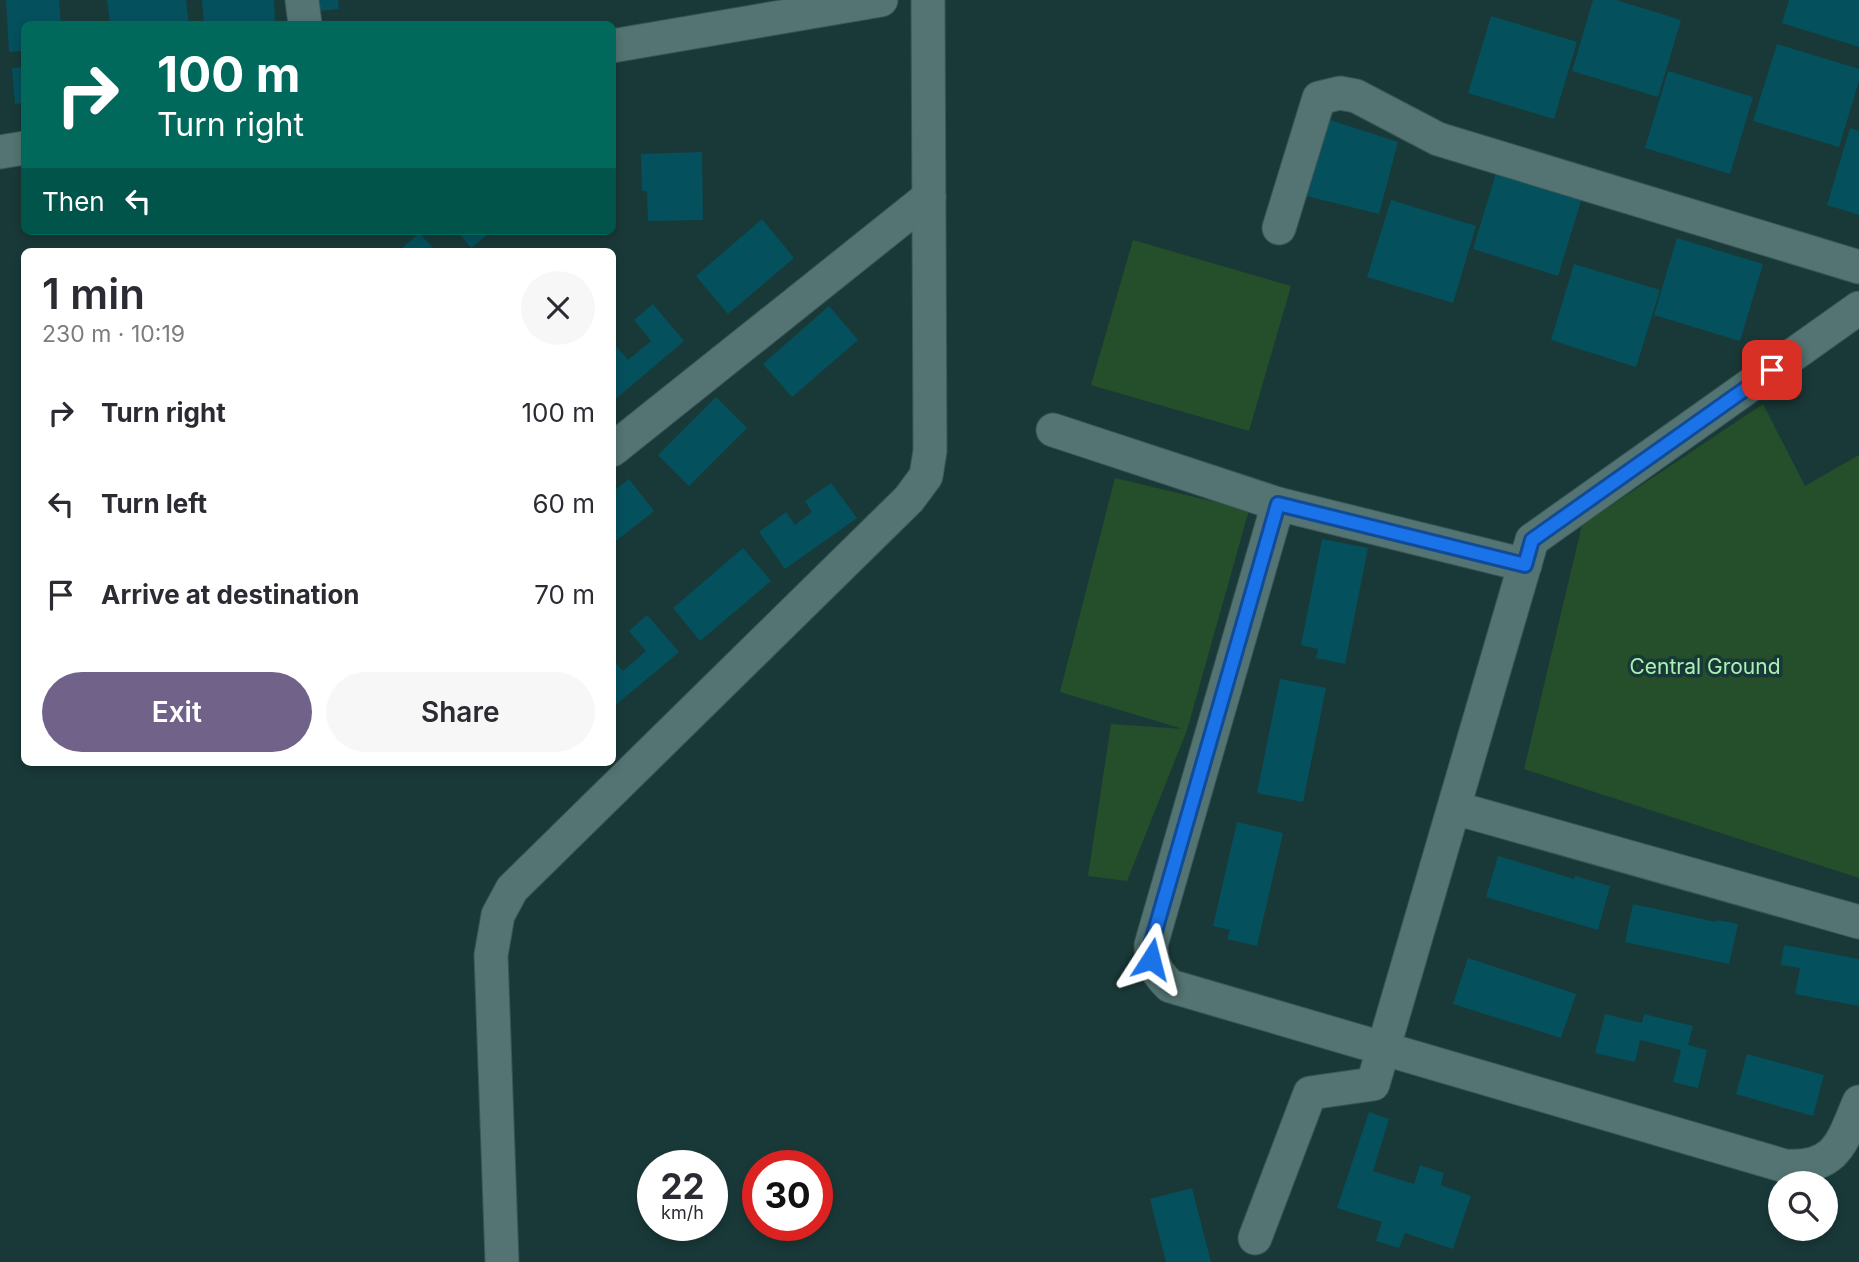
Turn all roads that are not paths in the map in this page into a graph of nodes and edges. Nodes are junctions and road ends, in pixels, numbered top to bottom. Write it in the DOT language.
graph roads {
  1 [pos="302,0"];
  2 [pos="881,0"];
  3 [pos="928,0"];
  4 [pos="305,21"];
  5 [pos="616,45"];
  6 [pos="21,148"];
  7 [pos="0,152"];
  8 [pos="929,197"];
  9 [pos="1279,228"];
  10 [pos="1859,267"];
  11 [pos="1859,308"];
  12 [pos="1053,430"];
  13 [pos="616,447"];
  14 [pos="1278,504"];
  15 [pos="1525,565"];
  16 [pos="1455,808"];
  17 [pos="1859,922"];
  18 [pos="1384,1048"];
  19 [pos="1859,1102"];
  20 [pos="1255,1238"];
  21 [pos="502,1262"];
  1 -- 4 [label="street"];
  2 -- 5 [label="street"];
  3 -- 8 [label="street"];
  6 -- 7 [label="street"];
  8 -- 13 [label="street"];
  8 -- 21 [label="street"];
  9 -- 10 [label="street"];
  11 -- 15 [label="street"];
  12 -- 14 [label="street"];
  14 -- 15 [label="street"];
  14 -- 18 [label="street"];
  15 -- 16 [label="street"];
  16 -- 17 [label="street"];
  16 -- 18 [label="street"];
  18 -- 19 [label="street"];
  18 -- 20 [label="street"];
}
